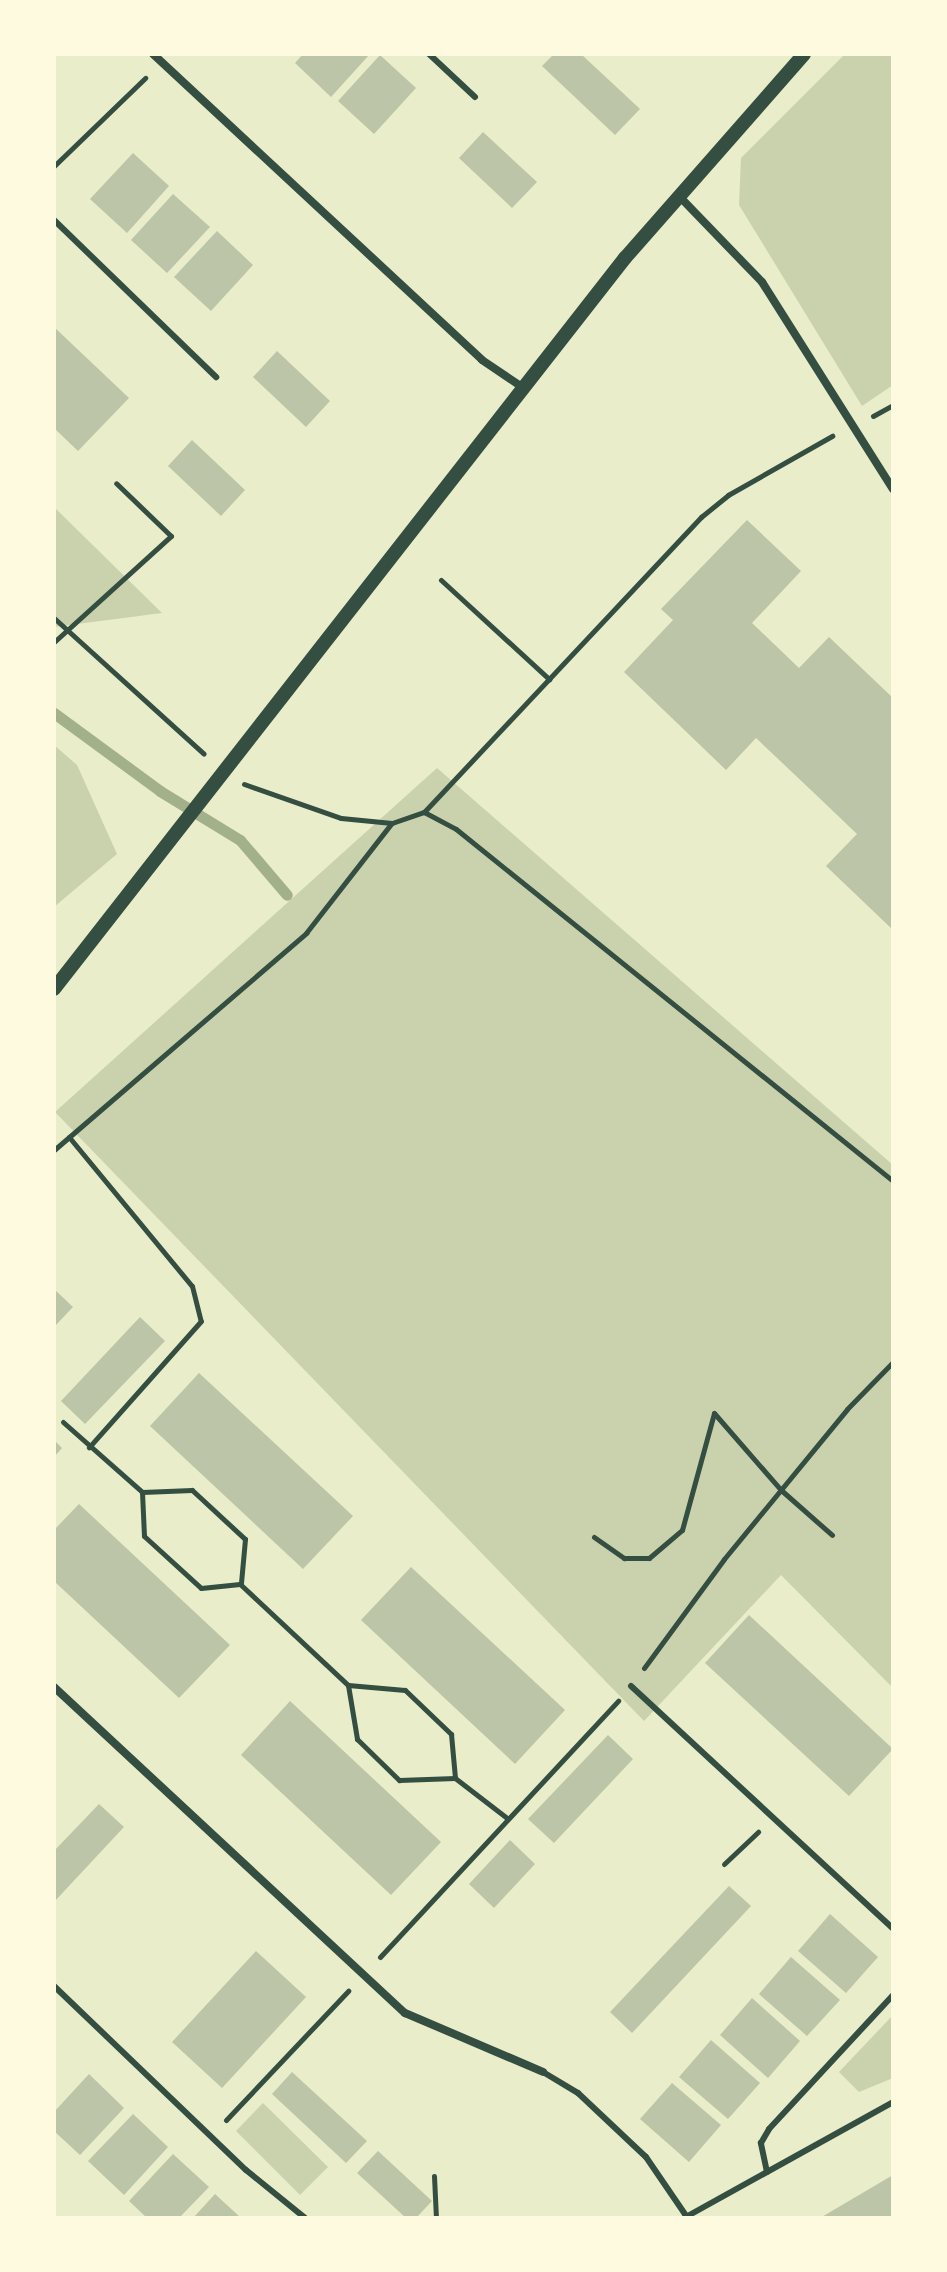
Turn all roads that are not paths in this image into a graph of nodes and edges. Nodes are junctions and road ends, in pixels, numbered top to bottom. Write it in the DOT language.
graph roads {
  1 [pos="153,54"];
  2 [pos="429,54"];
  3 [pos="804,54"];
  4 [pos="475,97"];
  5 [pos="678,195"];
  6 [pos="54,220"];
  7 [pos="216,377"];
  8 [pos="522,387"];
  9 [pos="893,489"];
  10 [pos="54,989"];
  11 [pos="631,1686"];
  12 [pos="54,1687"];
  13 [pos="893,1929"];
  14 [pos="54,1986"];
  15 [pos="893,1995"];
  16 [pos="543,2072"];
  17 [pos="893,2102"];
  18 [pos="767,2172"];
  19 [pos="685,2217"];
  20 [pos="305,2218"];
  1 -- 8 [label="street"];
  2 -- 4 [label="lane"];
  3 -- 5 [label="street"];
  5 -- 8 [label="street"];
  5 -- 9 [label="street"];
  6 -- 7 [label="lane"];
  8 -- 10 [label="street"];
  11 -- 13 [label="lane"];
  12 -- 16 [label="street"];
  14 -- 20 [label="lane"];
  15 -- 18 [label="lane"];
  16 -- 19 [label="lane"];
  17 -- 18 [label="lane"];
  18 -- 19 [label="lane"];
}
